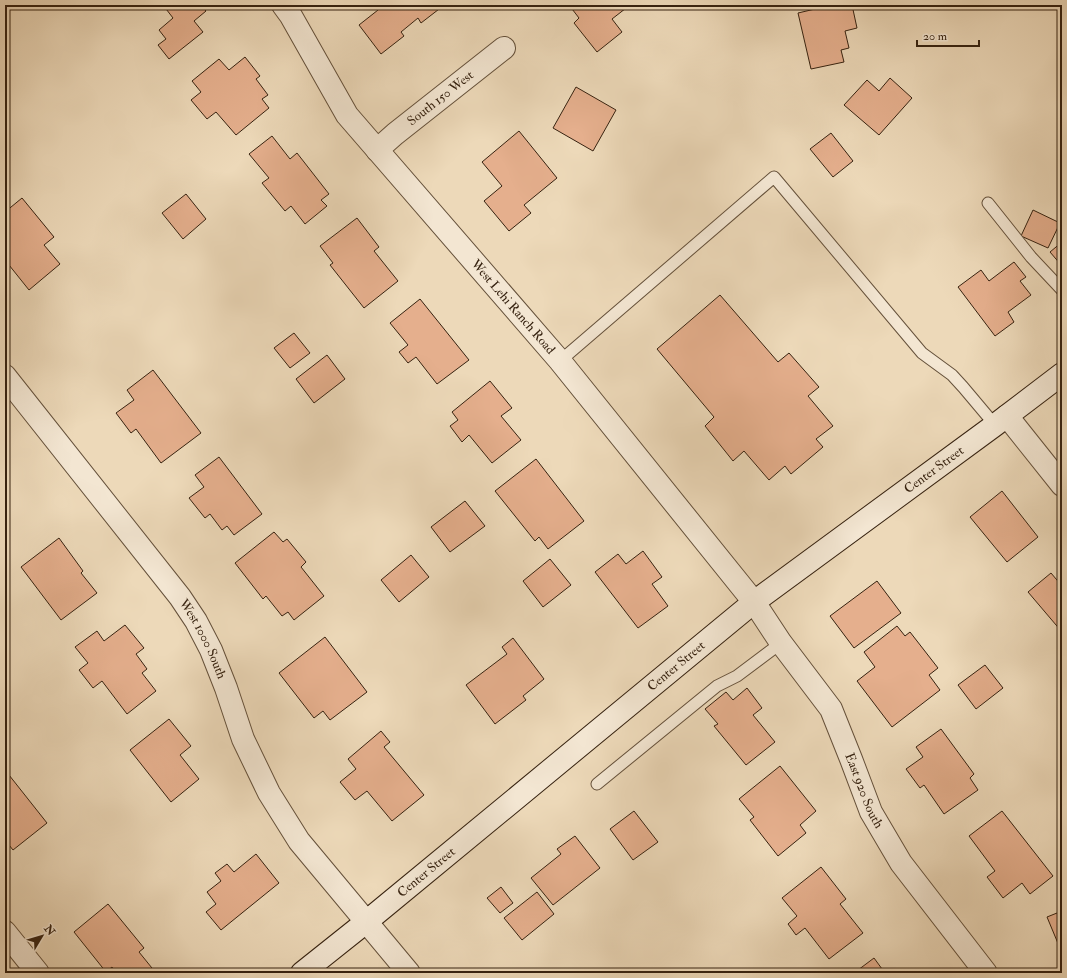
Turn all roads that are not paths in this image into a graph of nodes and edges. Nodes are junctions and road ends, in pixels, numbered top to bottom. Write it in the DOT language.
graph roads {
  1 [pos="283,5"];
  2 [pos="504,48"];
  3 [pos="378,150"];
  4 [pos="988,203"];
  5 [pos="1062,290"];
  6 [pos="560,361"];
  7 [pos="1062,374"];
  8 [pos="5,376"];
  9 [pos="1001,420"];
  10 [pos="1062,485"];
  11 [pos="754,602"];
  12 [pos="781,643"];
  13 [pos="597,784"];
  14 [pos="366,922"];
  15 [pos="5,932"];
  16 [pos="38,973"];
  17 [pos="302,973"];
  18 [pos="409,973"];
  19 [pos="986,973"];
  1 -- 3 [label="street, West Lehi Ranch Road"];
  2 -- 3 [label="street, South 150 West"];
  3 -- 6 [label="street, West Lehi Ranch Road"];
  4 -- 5 [label="lane"];
  6 -- 9 [label="lane"];
  6 -- 11 [label="street, West Lehi Ranch Road"];
  7 -- 9 [label="street, Center Street"];
  8 -- 14 [label="street, West 1000 South"];
  9 -- 10 [label="street"];
  9 -- 11 [label="street, Center Street"];
  11 -- 12 [label="street, East 920 South"];
  11 -- 14 [label="street, Center Street"];
  12 -- 13 [label="lane"];
  12 -- 19 [label="street, East 920 South"];
  14 -- 17 [label="street, Center Street"];
  14 -- 18 [label="street, West 1000 South"];
  15 -- 16 [label="street"];
}
